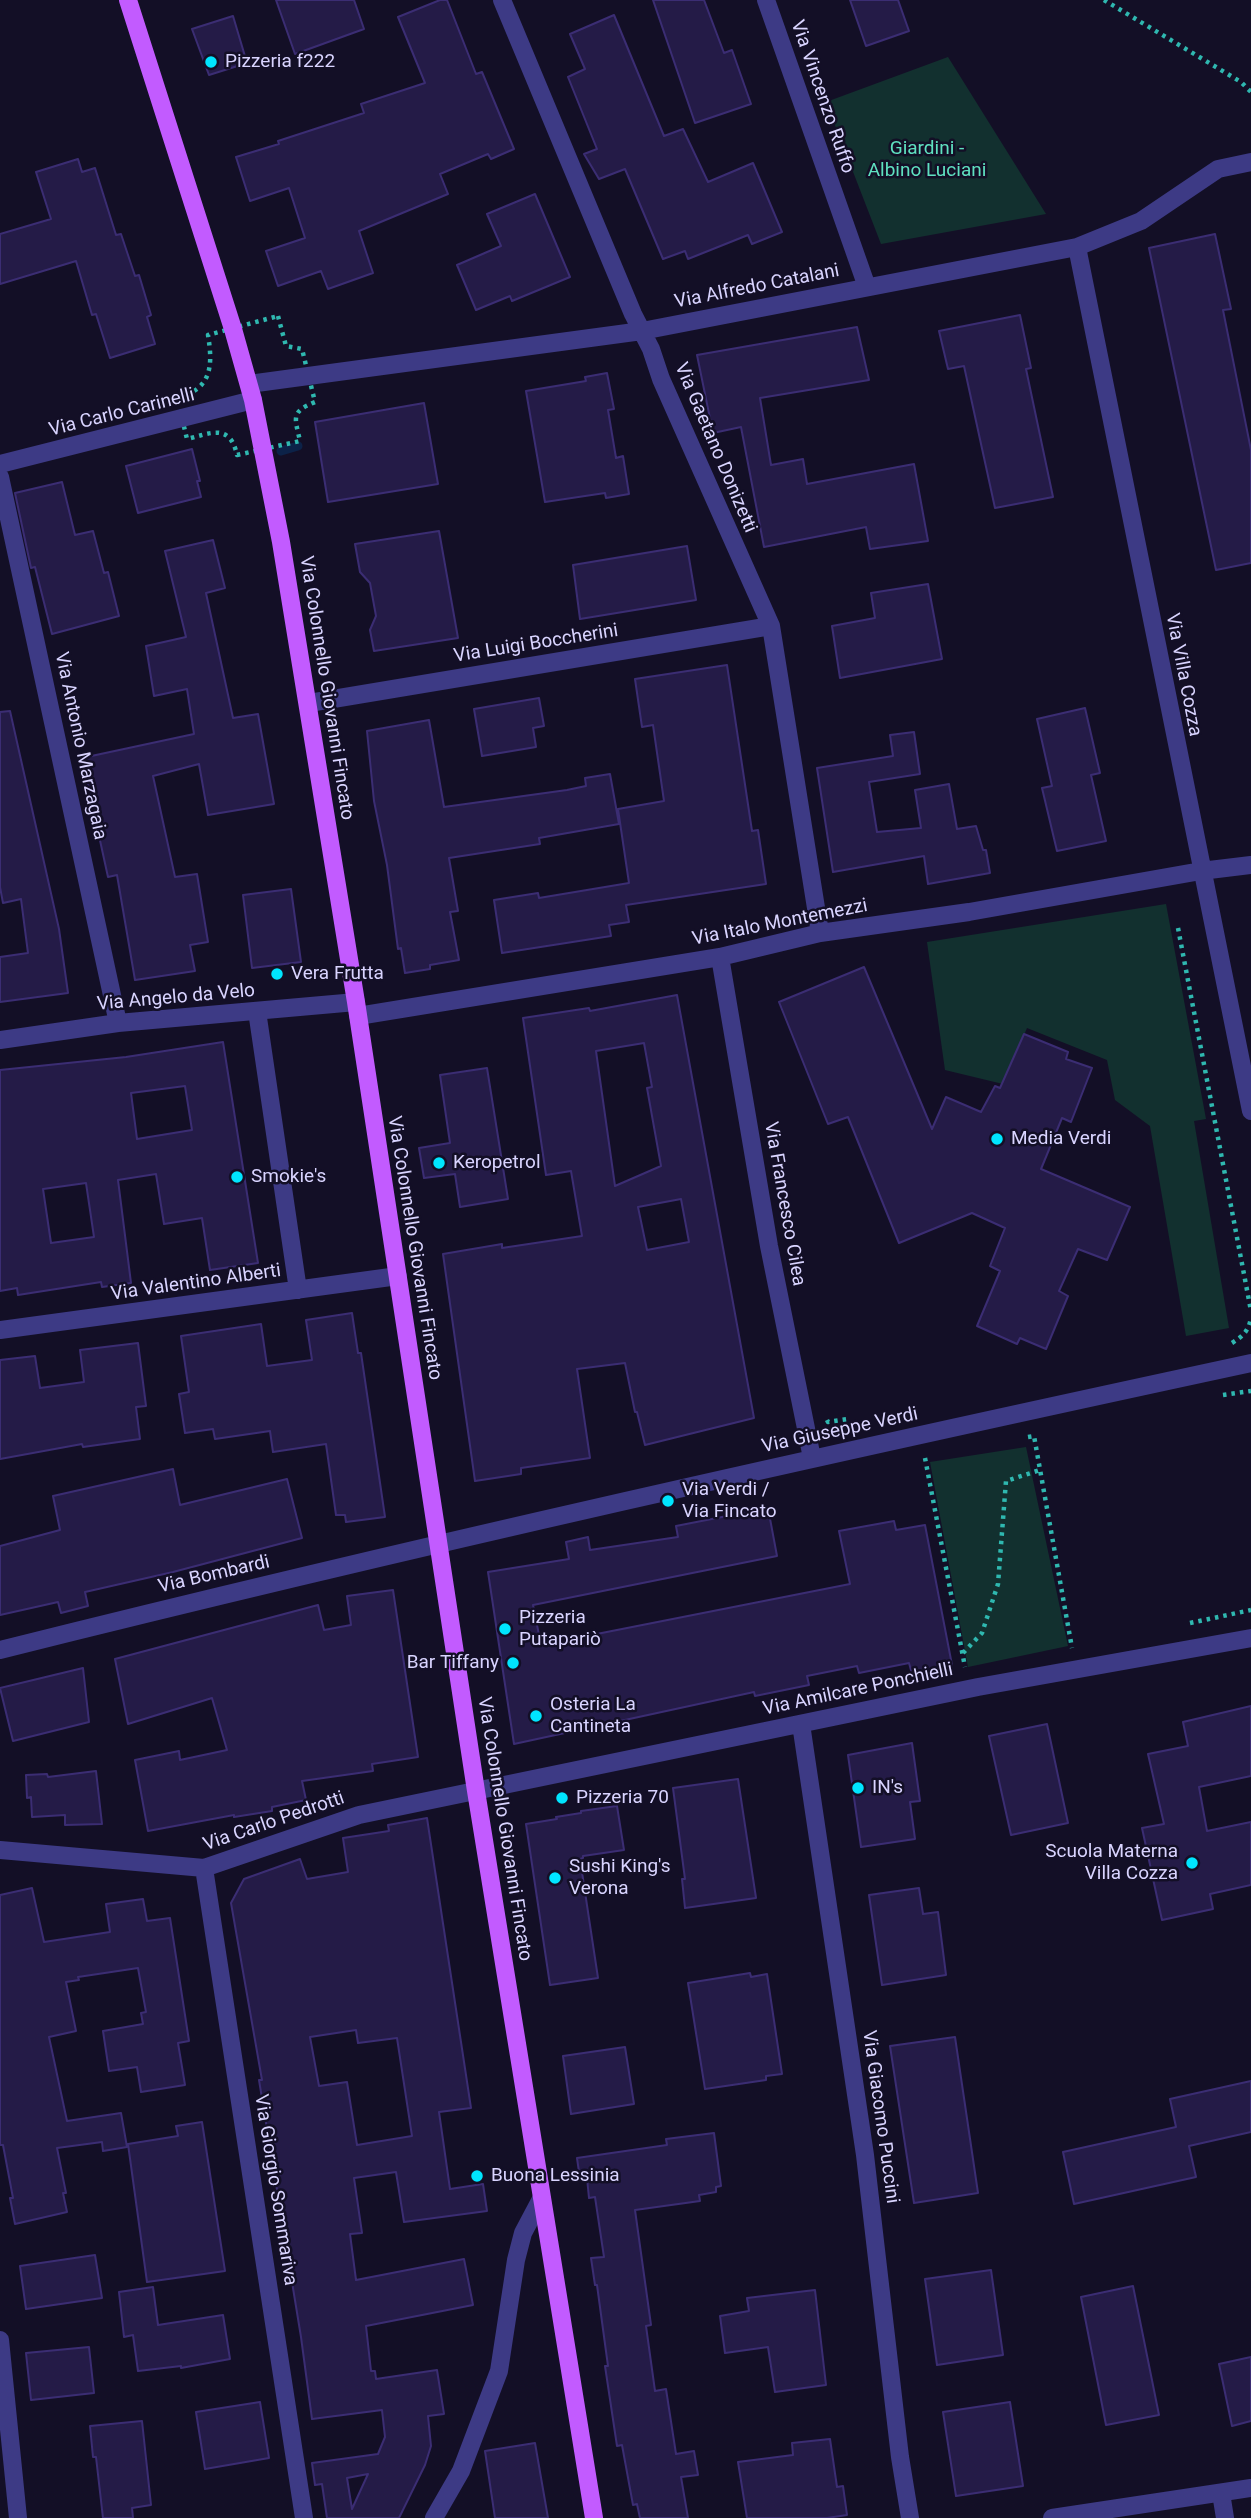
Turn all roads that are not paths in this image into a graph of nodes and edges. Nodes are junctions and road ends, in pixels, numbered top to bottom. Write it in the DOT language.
graph roads {
  1 [pos="128,0"];
  2 [pos="502,0"];
  3 [pos="766,0"];
  4 [pos="1251,162"];
  5 [pos="1077,247"];
  6 [pos="867,288"];
  7 [pos="642,331"];
  8 [pos="251,392"];
  9 [pos="0,464"];
  10 [pos="0,477"];
  11 [pos="771,626"];
  12 [pos="309,703"];
  13 [pos="1251,865"];
  14 [pos="1201,871"];
  15 [pos="820,933"];
  16 [pos="720,957"];
  17 [pos="357,1009"];
  18 [pos="257,1011"];
  19 [pos="118,1023"];
  20 [pos="0,1040"];
  21 [pos="1251,1111"];
  22 [pos="398,1276"];
  23 [pos="298,1290"];
  24 [pos="0,1330"];
  25 [pos="1251,1363"];
  26 [pos="812,1458"];
  27 [pos="439,1544"];
  28 [pos="1251,1638"];
  29 [pos="0,1650"];
  30 [pos="801,1724"];
  31 [pos="476,1791"];
  32 [pos="0,1850"];
  33 [pos="204,1868"];
  34 [pos="541,2199"];
  35 [pos="0,2340"];
  36 [pos="4,2407"];
  37 [pos="1251,2488"];
  38 [pos="1221,2493"];
  39 [pos="18,2518"];
  40 [pos="304,2518"];
  41 [pos="434,2518"];
  42 [pos="594,2518"];
  43 [pos="910,2518"];
  44 [pos="1052,2518"];
  45 [pos="1225,2518"];
  1 -- 8 [label="main road, Via Colonnello Giovanni Fincato"];
  2 -- 7 [label="street, Via Gaetano Donizetti"];
  3 -- 6 [label="street, Via Vincenzo Ruffo"];
  4 -- 5 [label="street, Via Alfredo Catalani"];
  5 -- 6 [label="street, Via Alfredo Catalani"];
  5 -- 14 [label="street, Via Villa Cozza"];
  6 -- 7 [label="street, Via Alfredo Catalani"];
  7 -- 8 [label="street, Via Alfredo Catalani"];
  7 -- 11 [label="street, Via Gaetano Donizetti"];
  8 -- 9 [label="street, Via Carlo Carinelli"];
  8 -- 12 [label="main road, Via Colonnello Giovanni Fincato"];
  10 -- 19 [label="street, Via Antonio Marzagaia"];
  11 -- 12 [label="street, Via Luigi Boccherini"];
  11 -- 15 [label="street, Via Gaetano Donizetti"];
  12 -- 17 [label="main road, Via Colonnello Giovanni Fincato"];
  13 -- 14 [label="street, Via Italo Montemezzi"];
  14 -- 15 [label="street, Via Italo Montemezzi"];
  14 -- 21 [label="street, Via Villa Cozza"];
  15 -- 16 [label="street, Via Italo Montemezzi"];
  16 -- 17 [label="street, Via Italo Montemezzi"];
  16 -- 26 [label="street, Via Francesco Cilea"];
  17 -- 18 [label="street, Via Angelo da Velo"];
  17 -- 22 [label="main road, Via Colonnello Giovanni Fincato"];
  18 -- 19 [label="street, Via Angelo da Velo"];
  18 -- 23 [label="street"];
  19 -- 20 [label="street, Via Angelo da Velo"];
  22 -- 23 [label="street, Via Valentino Alberti"];
  22 -- 27 [label="main road, Via Colonnello Giovanni Fincato"];
  23 -- 24 [label="street, Via Valentino Alberti"];
  25 -- 26 [label="street, Via Giuseppe Verdi"];
  26 -- 27 [label="street, Via Giuseppe Verdi"];
  27 -- 29 [label="street, Via Bombardi"];
  27 -- 31 [label="main road, Via Colonnello Giovanni Fincato"];
  28 -- 30 [label="street, Via Amilcare Ponchielli"];
  30 -- 31 [label="street, Via Amilcare Ponchielli"];
  30 -- 43 [label="street, Via Giacomo Puccini"];
  31 -- 33 [label="street, Via Carlo Pedrotti"];
  31 -- 34 [label="main road, Via Colonnello Giovanni Fincato"];
  32 -- 33 [label="street, Via Carlo Pedrotti"];
  33 -- 40 [label="street, Via Giorgio Sommariva"];
  34 -- 41 [label="street"];
  34 -- 42 [label="main road, Via Colonnello Giovanni Fincato"];
  35 -- 36 [label="street"];
  36 -- 39 [label="street"];
  37 -- 38 [label="street"];
  38 -- 44 [label="street"];
  38 -- 45 [label="street"];
}
